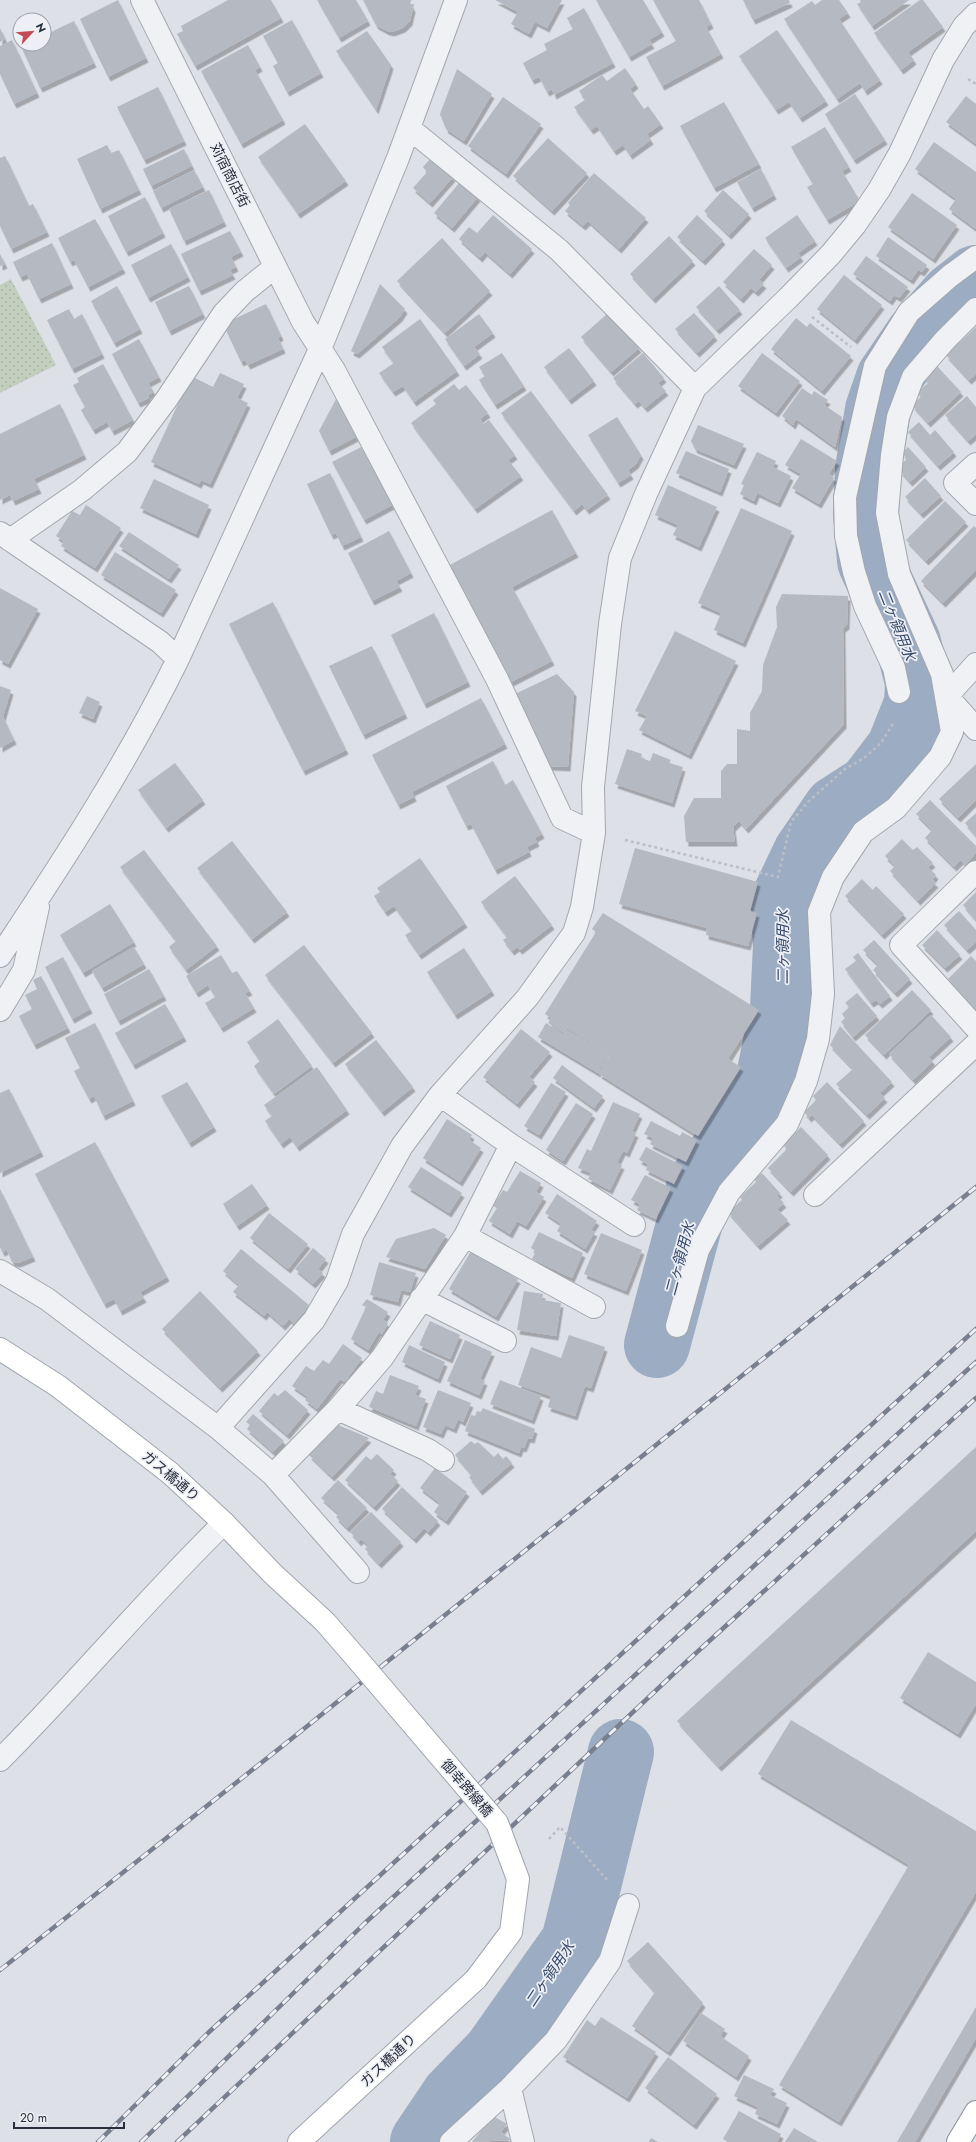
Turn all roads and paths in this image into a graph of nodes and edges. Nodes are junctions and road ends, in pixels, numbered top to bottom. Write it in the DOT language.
graph roads {
  1 [pos="142,0"];
  2 [pos="456,0"];
  3 [pos="976,14"];
  4 [pos="409,128"];
  5 [pos="976,258"];
  6 [pos="275,267"];
  7 [pos="788,298"];
  8 [pos="976,309"];
  9 [pos="320,349"];
  10 [pos="875,366"];
  11 [pos="695,388"];
  12 [pos="976,464"];
  13 [pos="976,504"];
  14 [pos="5,536"];
  15 [pos="178,659"];
  16 [pos="976,664"];
  17 [pos="899,692"];
  18 [pos="947,696"];
  19 [pos="976,729"];
  20 [pos="594,833"];
  21 [pos="976,872"];
  22 [pos="41,895"];
  23 [pos="0,956"];
  24 [pos="0,1010"];
  25 [pos="976,1028"];
  26 [pos="976,1044"];
  27 [pos="440,1095"];
  28 [pos="511,1145"];
  29 [pos="815,1196"];
  30 [pos="634,1225"];
  31 [pos="465,1236"];
  32 [pos="0,1271"];
  33 [pos="421,1299"];
  34 [pos="594,1307"];
  35 [pos="677,1326"];
  36 [pos="505,1341"];
  37 [pos="0,1349"];
  38 [pos="338,1409"];
  39 [pos="218,1428"];
  40 [pos="443,1460"];
  41 [pos="273,1475"];
  42 [pos="224,1523"];
  43 [pos="358,1572"];
  44 [pos="325,1622"];
  45 [pos="0,1760"];
  46 [pos="549,1839"];
  47 [pos="628,1905"];
  48 [pos="476,1979"];
  49 [pos="510,2088"];
  50 [pos="976,2112"];
  51 [pos="299,2142"];
  52 [pos="451,2142"];
  53 [pos="523,2142"];
  54 [pos="958,2142"];
  1 -- 6 [label="street, 苅宿商店街"];
  2 -- 4 [label="street"];
  3 -- 7 [label="street"];
  4 -- 9 [label="street"];
  4 -- 11 [label="street"];
  5 -- 10 [label="street"];
  6 -- 9 [label="street, 苅宿商店街"];
  6 -- 14 [label="street"];
  7 -- 10 [label="path"];
  7 -- 11 [label="street"];
  8 -- 18 [label="street"];
  9 -- 15 [label="street"];
  9 -- 20 [label="street, 苅宿商店街"];
  10 -- 17 [label="street"];
  11 -- 20 [label="street"];
  12 -- 13 [label="street"];
  14 -- 15 [label="street"];
  15 -- 22 [label="street"];
  16 -- 18 [label="street"];
  17 -- 20 [label="path"];
  18 -- 19 [label="street"];
  18 -- 35 [label="street"];
  20 -- 27 [label="street"];
  21 -- 25 [label="street"];
  22 -- 23 [label="street"];
  22 -- 24 [label="street"];
  26 -- 29 [label="street"];
  27 -- 28 [label="street"];
  27 -- 39 [label="street"];
  28 -- 30 [label="street"];
  28 -- 31 [label="street"];
  31 -- 33 [label="street"];
  31 -- 34 [label="street"];
  32 -- 39 [label="street"];
  33 -- 36 [label="street"];
  33 -- 38 [label="street"];
  37 -- 42 [label="main road, ガス橋通り"];
  38 -- 40 [label="street"];
  38 -- 41 [label="street"];
  39 -- 41 [label="street"];
  41 -- 43 [label="street"];
  42 -- 44 [label="main road, ガス橋通り"];
  42 -- 45 [label="street"];
  44 -- 48 [label="main road, 御幸跨線橋, bridge"];
  46 -- 47 [label="path"];
  47 -- 49 [label="street"];
  48 -- 51 [label="main road, ガス橋通り"];
  49 -- 52 [label="street"];
  49 -- 53 [label="street"];
  50 -- 54 [label="main road"];
}
